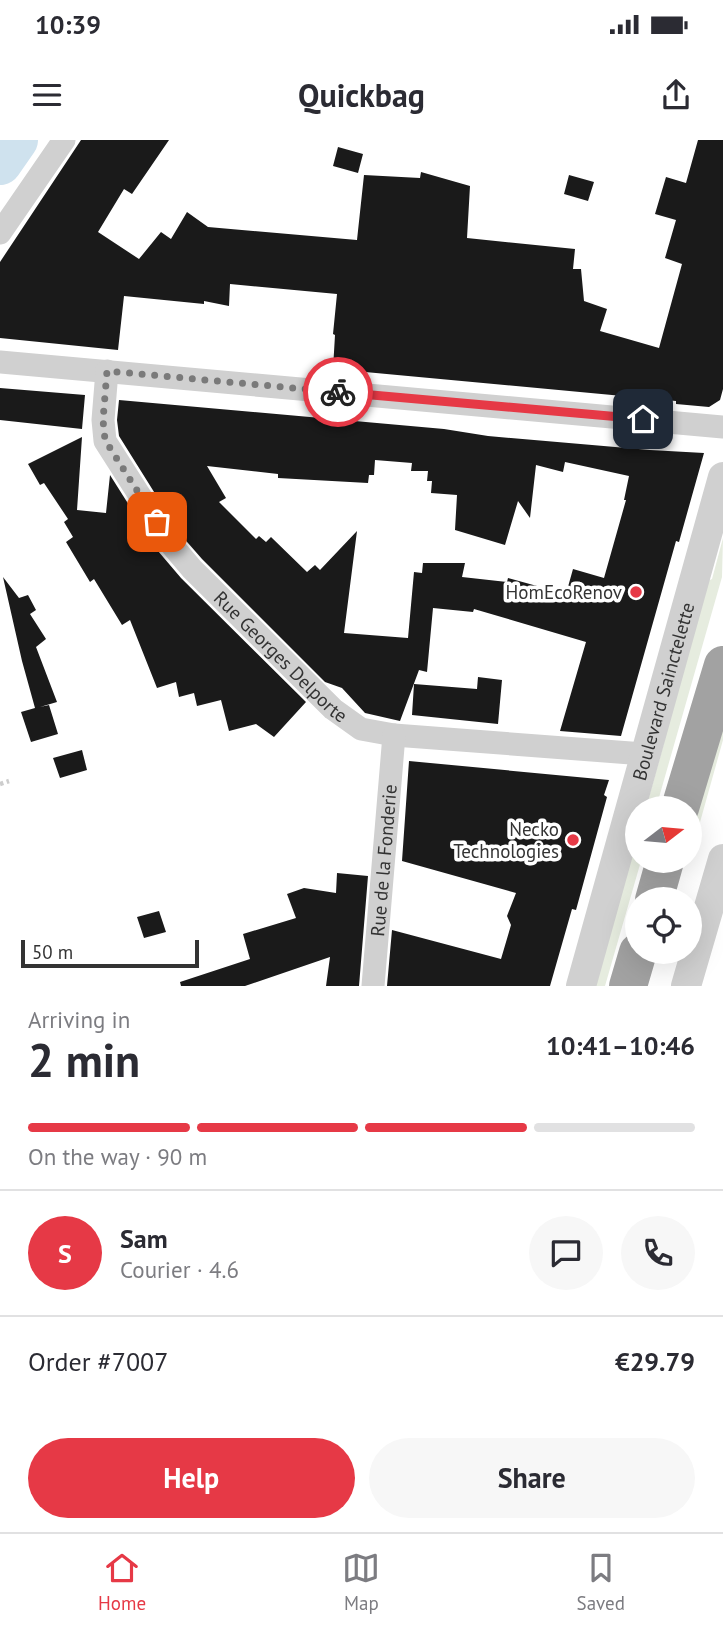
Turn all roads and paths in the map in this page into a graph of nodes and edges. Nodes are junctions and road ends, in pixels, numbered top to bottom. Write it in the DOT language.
graph roads {
  1 [pos="64,140"];
  2 [pos="0,233"];
  3 [pos="0,362"];
  4 [pos="107,371"];
  5 [pos="723,427"];
  6 [pos="723,477"];
  7 [pos="723,664"];
  8 [pos="394,735"];
  9 [pos="644,754"];
  10 [pos="9,781"];
  11 [pos="0,784"];
  12 [pos="684,796"];
  13 [pos="723,859"];
  14 [pos="634,964"];
  15 [pos="373,986"];
  16 [pos="581,986"];
  17 [pos="628,986"];
  18 [pos="685,986"];
  1 -- 2 [label="street"];
  3 -- 4 [label="street"];
  4 -- 5 [label="street"];
  4 -- 8 [label="street, Rue Georges Delporte"];
  6 -- 9 [label="street, Boulevard Sainctelette"];
  7 -- 12 [label="highway"];
  8 -- 9 [label="street, Rue Georges Delporte"];
  8 -- 15 [label="street, Rue de la Fonderie"];
  9 -- 16 [label="street, Boulevard Sainctelette"];
  10 -- 11 [label="path"];
  13 -- 18 [label="street"];
  14 -- 17 [label="highway"];
}
